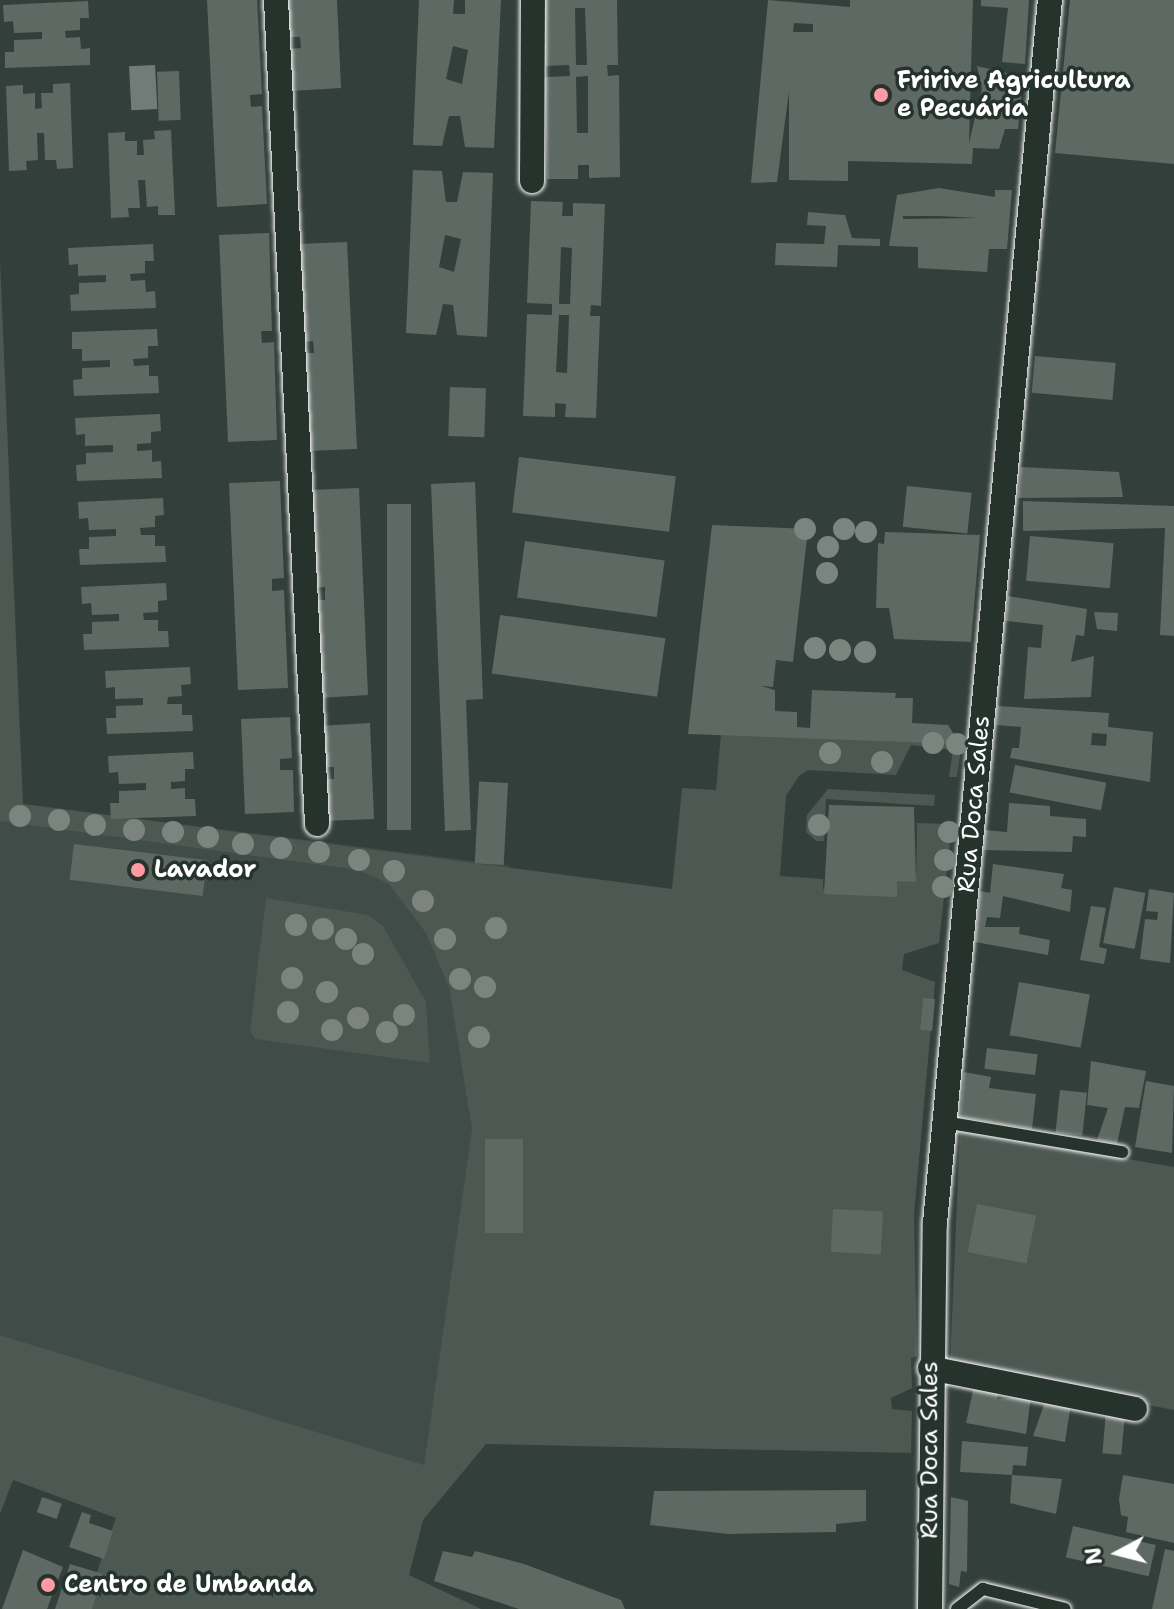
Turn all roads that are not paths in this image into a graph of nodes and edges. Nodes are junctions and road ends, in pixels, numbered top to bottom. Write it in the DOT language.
graph roads {
  1 [pos="276,0"];
  2 [pos="533,0"];
  3 [pos="1050,0"];
  4 [pos="532,181"];
  5 [pos="317,824"];
  6 [pos="944,1122"];
  7 [pos="1122,1152"];
  8 [pos="930,1368"];
  9 [pos="1135,1409"];
  10 [pos="930,1609"];
  11 [pos="957,1609"];
  12 [pos="1065,1609"];
  1 -- 5 [label="street"];
  2 -- 4 [label="street"];
  3 -- 6 [label="street, Rua Doca Sales"];
  6 -- 7 [label="lane"];
  6 -- 8 [label="street, Rua Doca Sales"];
  8 -- 9 [label="street"];
  8 -- 10 [label="street, Rua Doca Sales"];
  11 -- 12 [label="lane"];
}
